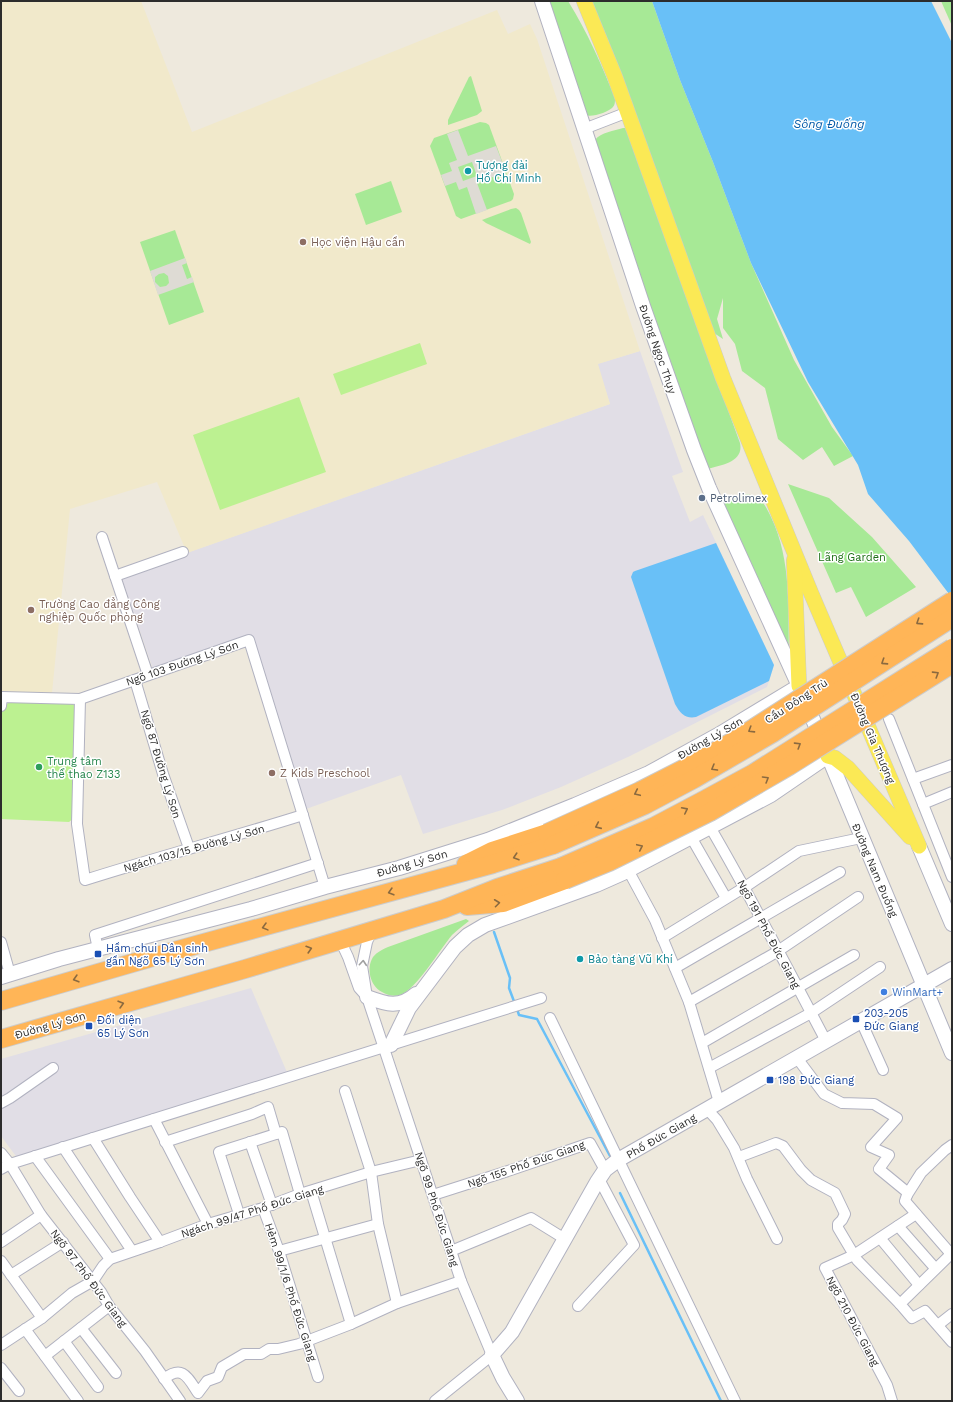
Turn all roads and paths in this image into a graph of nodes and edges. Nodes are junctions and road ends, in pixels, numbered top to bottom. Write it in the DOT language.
graph roads {
  1 [pos="542,1"];
  2 [pos="572,1"];
  3 [pos="587,8"];
  4 [pos="628,112"];
  5 [pos="584,129"];
  6 [pos="102,537"];
  7 [pos="794,551"];
  8 [pos="183,552"];
  9 [pos="115,576"];
  10 [pos="952,600"];
  11 [pos="952,618"];
  12 [pos="952,648"];
  13 [pos="952,664"];
  14 [pos="148,675"];
  15 [pos="135,680"];
  16 [pos="799,686"];
  17 [pos="80,698"];
  18 [pos="1,701"];
  19 [pos="889,719"];
  20 [pos="828,756"];
  21 [pos="952,765"];
  22 [pos="914,779"];
  23 [pos="952,792"];
  24 [pos="923,804"];
  25 [pos="303,815"];
  26 [pos="710,827"];
  27 [pos="691,837"];
  28 [pos="861,838"];
  29 [pos="550,839"];
  30 [pos="919,846"];
  31 [pos="189,848"];
  32 [pos="318,863"];
  33 [pos="628,870"];
  34 [pos="840,872"];
  35 [pos="563,873"];
  36 [pos="952,877"];
  37 [pos="325,887"];
  38 [pos="745,887"];
  39 [pos="858,897"];
  40 [pos="726,898"];
  41 [pos="761,918"];
  42 [pos="952,924"];
  43 [pos="372,930"];
  44 [pos="662,938"];
  45 [pos="340,940"];
  46 [pos="1,942"];
  47 [pos="98,949"];
  48 [pos="778,951"];
  49 [pos="854,955"];
  50 [pos="880,967"];
  51 [pos="675,968"];
  52 [pos="952,969"];
  53 [pos="438,971"];
  54 [pos="6,975"];
  55 [pos="923,986"];
  56 [pos="798,988"];
  57 [pos="367,997"];
  58 [pos="541,998"];
  59 [pos="1,1001"];
  60 [pos="689,1002"];
  61 [pos="811,1013"];
  62 [pos="550,1018"];
  63 [pos="861,1021"];
  64 [pos="1,1039"];
  65 [pos="826,1041"];
  66 [pos="702,1043"];
  67 [pos="387,1046"];
  68 [pos="952,1053"];
  69 [pos="797,1058"];
  70 [pos="53,1068"];
  71 [pos="709,1068"];
  72 [pos="883,1070"];
  73 [pos="345,1091"];
  74 [pos="1,1103"];
  75 [pos="713,1106"];
  76 [pos="154,1119"];
  77 [pos="279,1133"];
  78 [pos="93,1138"];
  79 [pos="165,1142"];
  80 [pos="250,1142"];
  81 [pos="952,1145"];
  82 [pos="64,1147"];
  83 [pos="1,1153"];
  84 [pos="36,1156"];
  85 [pos="739,1158"];
  86 [pos="421,1160"];
  87 [pos="618,1160"];
  88 [pos="10,1164"];
  89 [pos="1,1169"];
  90 [pos="371,1172"];
  91 [pos="602,1175"];
  92 [pos="311,1191"];
  93 [pos="300,1194"];
  94 [pos="433,1195"];
  95 [pos="907,1195"];
  96 [pos="267,1206"];
  97 [pos="239,1214"];
  98 [pos="916,1214"];
  99 [pos="41,1215"];
  100 [pos="208,1224"];
  101 [pos="378,1224"];
  102 [pos="898,1226"];
  103 [pos="326,1238"];
  104 [pos="880,1238"];
  105 [pos="565,1239"];
  106 [pos="777,1240"];
  107 [pos="1,1242"];
  108 [pos="63,1242"];
  109 [pos="160,1242"];
  110 [pos="132,1251"];
  111 [pos="279,1251"];
  112 [pos="451,1251"];
  113 [pos="854,1255"];
  114 [pos="110,1259"];
  115 [pos="1,1261"];
  116 [pos="935,1268"];
  117 [pos="11,1275"];
  118 [pos="93,1281"];
  119 [pos="461,1281"];
  120 [pos="919,1285"];
  121 [pos="396,1303"];
  122 [pos="900,1304"];
  123 [pos="110,1306"];
  124 [pos="578,1306"];
  125 [pos="952,1314"];
  126 [pos="42,1318"];
  127 [pos="351,1324"];
  128 [pos="938,1326"];
  129 [pos="81,1328"];
  130 [pos="24,1329"];
  131 [pos="64,1341"];
  132 [pos="306,1341"];
  133 [pos="952,1342"];
  134 [pos="1,1345"];
  135 [pos="492,1355"];
  136 [pos="45,1356"];
  137 [pos="1,1368"];
  138 [pos="116,1373"];
  139 [pos="318,1377"];
  140 [pos="164,1379"];
  141 [pos="98,1387"];
  142 [pos="19,1391"];
  143 [pos="78,1401"];
  144 [pos="180,1401"];
  145 [pos="434,1401"];
  146 [pos="517,1401"];
  147 [pos="735,1401"];
  148 [pos="892,1401"];
  1 -- 5 [label="street, Đường Ngọc Thụy"];
  2 -- 3 [label="main road"];
  3 -- 4 [label="main road"];
  4 -- 5 [label="street"];
  4 -- 7 [label="main road"];
  5 -- 16 [label="street, Đường Ngọc Thụy"];
  6 -- 9 [label="street"];
  7 -- 16 [label="main road"];
  7 -- 30 [label="main road, Đường Gia Thượng"];
  8 -- 9 [label="street"];
  9 -- 14 [label="street"];
  10 -- 29 [label="highway, Cầu Đông Trù, one-way, bridge"];
  11 -- 29 [label="highway, Cầu Đông Trù, one-way, bridge"];
  35 -- 12 [label="highway, one-way, bridge"];
  35 -- 13 [label="highway, one-way, bridge"];
  14 -- 15 [label="street, Ngõ 103 Đường Lý Sơn"];
  14 -- 25 [label="street, Ngõ 103 Đường Lý Sơn"];
  15 -- 17 [label="street, Ngõ 103 Đường Lý Sơn"];
  15 -- 31 [label="street, Ngõ 87 Đường Lý Sơn"];
  16 -- 20 [label="street, Đường Nam Đuống"];
  16 -- 37 [label="street, Đường Lý Sơn"];
  17 -- 18 [label="street, Ngõ 103 Đường Lý Sơn"];
  17 -- 31 [label="street, Ngách 103/15 Đường Lý Sơn"];
  19 -- 22 [label="street, Đường Gia Thượng"];
  20 -- 26 [label="street"];
  20 -- 28 [label="street, Đường Nam Đuống"];
  20 -- 30 [label="main road"];
  21 -- 22 [label="street"];
  22 -- 24 [label="street, Đường Gia Thượng"];
  23 -- 24 [label="street"];
  24 -- 36 [label="street, Đường Gia Thượng"];
  25 -- 31 [label="street, Ngách 103/15 Đường Lý Sơn"];
  25 -- 32 [label="street, Ngõ 103 Đường Lý Sơn"];
  26 -- 27 [label="street"];
  26 -- 38 [label="street, Ngõ 191 Phố Đức Giang"];
  27 -- 33 [label="street"];
  27 -- 40 [label="street"];
  28 -- 38 [label="street"];
  28 -- 55 [label="street, Đường Nam Đuống"];
  29 -- 59 [label="highway, Đường Lý Sơn, one-way"];
  30 -- 42 [label="street, Đường Gia Thượng"];
  32 -- 37 [label="street, Ngõ 103 Đường Lý Sơn"];
  32 -- 47 [label="street"];
  33 -- 44 [label="street"];
  33 -- 53 [label="street"];
  34 -- 41 [label="street"];
  43 -- 35 [label="highway, Đường Lý Sơn, one-way"];
  37 -- 47 [label="street, Đường Lý Sơn"];
  38 -- 40 [label="street"];
  38 -- 41 [label="street, Ngõ 191 Phố Đức Giang"];
  39 -- 48 [label="street"];
  40 -- 44 [label="street"];
  41 -- 48 [label="street, Ngõ 191 Phố Đức Giang"];
  41 -- 51 [label="street"];
  43 -- 45 [label="highway, Đường Lý Sơn"];
  57 -- 43 [label="street, one-way"];
  44 -- 51 [label="street"];
  45 -- 57 [label="street"];
  64 -- 45 [label="highway, Đường Lý Sơn, one-way"];
  46 -- 54 [label="street"];
  47 -- 54 [label="street, Đường Lý Sơn"];
  48 -- 56 [label="street, Ngõ 191 Phố Đức Giang"];
  48 -- 60 [label="street"];
  49 -- 56 [label="street"];
  50 -- 61 [label="street"];
  51 -- 60 [label="street"];
  52 -- 55 [label="street, Phố Đức Giang"];
  53 -- 57 [label="street"];
  53 -- 67 [label="street"];
  55 -- 63 [label="street, Phố Đức Giang"];
  55 -- 68 [label="street, Đường Nam Đuống"];
  56 -- 61 [label="street, Ngõ 191 Phố Đức Giang"];
  56 -- 66 [label="street"];
  57 -- 67 [label="street, Ngõ 99 Phố Đức Giang"];
  58 -- 67 [label="street"];
  60 -- 66 [label="street"];
  61 -- 65 [label="street, Ngõ 191 Phố Đức Giang"];
  61 -- 71 [label="street"];
  62 -- 87 [label="street"];
  63 -- 65 [label="street, Phố Đức Giang"];
  63 -- 72 [label="street"];
  65 -- 69 [label="street, Phố Đức Giang"];
  66 -- 71 [label="street"];
  67 -- 76 [label="street"];
  67 -- 86 [label="street, Ngõ 99 Phố Đức Giang"];
  69 -- 75 [label="street, Phố Đức Giang"];
  69 -- 95 [label="street"];
  70 -- 74 [label="street"];
  71 -- 75 [label="street"];
  73 -- 90 [label="street"];
  75 -- 85 [label="street"];
  75 -- 87 [label="street, Phố Đức Giang"];
  76 -- 78 [label="street"];
  76 -- 79 [label="street"];
  77 -- 79 [label="street"];
  77 -- 80 [label="street"];
  77 -- 93 [label="street"];
  78 -- 82 [label="street"];
  78 -- 109 [label="street"];
  79 -- 100 [label="street"];
  80 -- 96 [label="street, Hẻm 99/1/6 Phố Đức Giang"];
  80 -- 97 [label="street"];
  81 -- 95 [label="street"];
  82 -- 84 [label="street"];
  82 -- 110 [label="street"];
  83 -- 88 [label="street, Ngõ 97 Phố Đức Giang"];
  84 -- 88 [label="street"];
  84 -- 114 [label="street"];
  85 -- 106 [label="street"];
  85 -- 113 [label="street"];
  86 -- 90 [label="street, Ngách 99/47 Phố Đức Giang"];
  86 -- 94 [label="street, Ngõ 99 Phố Đức Giang"];
  87 -- 91 [label="street, Phố Đức Giang"];
  87 -- 147 [label="street"];
  88 -- 89 [label="street"];
  88 -- 99 [label="street, Ngõ 97 Phố Đức Giang"];
  90 -- 92 [label="street, Ngách 99/47 Phố Đức Giang"];
  90 -- 101 [label="street"];
  91 -- 94 [label="street, Ngõ 155 Phố Đức Giang"];
  91 -- 105 [label="street, Phố Đức Giang"];
  91 -- 124 [label="street"];
  92 -- 93 [label="street, Ngách 99/47 Phố Đức Giang"];
  92 -- 103 [label="street"];
  93 -- 96 [label="street, Ngách 99/47 Phố Đức Giang"];
  94 -- 112 [label="street, Ngõ 99 Phố Đức Giang"];
  95 -- 98 [label="street"];
  96 -- 97 [label="street, Ngách 99/47 Phố Đức Giang"];
  96 -- 111 [label="street, Hẻm 99/1/6 Phố Đức Giang"];
  97 -- 100 [label="street, Ngách 99/47 Phố Đức Giang"];
  98 -- 102 [label="street"];
  98 -- 116 [label="street"];
  99 -- 107 [label="street"];
  99 -- 108 [label="street, Ngõ 97 Phố Đức Giang"];
  100 -- 109 [label="street, Ngách 99/47 Phố Đức Giang"];
  101 -- 103 [label="street"];
  101 -- 121 [label="street"];
  102 -- 104 [label="street"];
  102 -- 116 [label="street"];
  103 -- 111 [label="street"];
  103 -- 127 [label="street"];
  104 -- 113 [label="street"];
  104 -- 120 [label="street"];
  105 -- 112 [label="street"];
  105 -- 135 [label="street, Phố Đức Giang"];
  108 -- 117 [label="street"];
  108 -- 118 [label="street, Ngõ 97 Phố Đức Giang"];
  109 -- 110 [label="street, Ngách 99/47 Phố Đức Giang"];
  110 -- 114 [label="street, Ngách 99/47 Phố Đức Giang"];
  111 -- 132 [label="street, Hẻm 99/1/6 Phố Đức Giang"];
  112 -- 119 [label="street, Ngõ 99 Phố Đức Giang"];
  113 -- 122 [label="street"];
  113 -- 148 [label="street, Ngõ 210 Đức Giang"];
  114 -- 118 [label="street"];
  115 -- 117 [label="street"];
  116 -- 120 [label="street"];
  117 -- 126 [label="street"];
  118 -- 123 [label="street, Ngõ 97 Phố Đức Giang"];
  118 -- 126 [label="street"];
  119 -- 121 [label="street"];
  119 -- 135 [label="street, Ngõ 99 Phố Đức Giang"];
  120 -- 122 [label="street"];
  121 -- 127 [label="street"];
  122 -- 128 [label="street"];
  123 -- 129 [label="street"];
  123 -- 140 [label="street, Ngõ 97 Phố Đức Giang"];
  125 -- 128 [label="street"];
  126 -- 130 [label="street"];
  127 -- 132 [label="street"];
  128 -- 133 [label="street"];
  129 -- 131 [label="street"];
  129 -- 138 [label="street"];
  130 -- 134 [label="street"];
  130 -- 136 [label="street"];
  131 -- 136 [label="street"];
  131 -- 141 [label="street"];
  132 -- 139 [label="street, Hẻm 99/1/6 Phố Đức Giang"];
  132 -- 140 [label="street"];
  135 -- 145 [label="street"];
  135 -- 146 [label="street"];
  136 -- 143 [label="street"];
  137 -- 142 [label="street"];
  140 -- 144 [label="street, Ngõ 97 Phố Đức Giang"];
}
